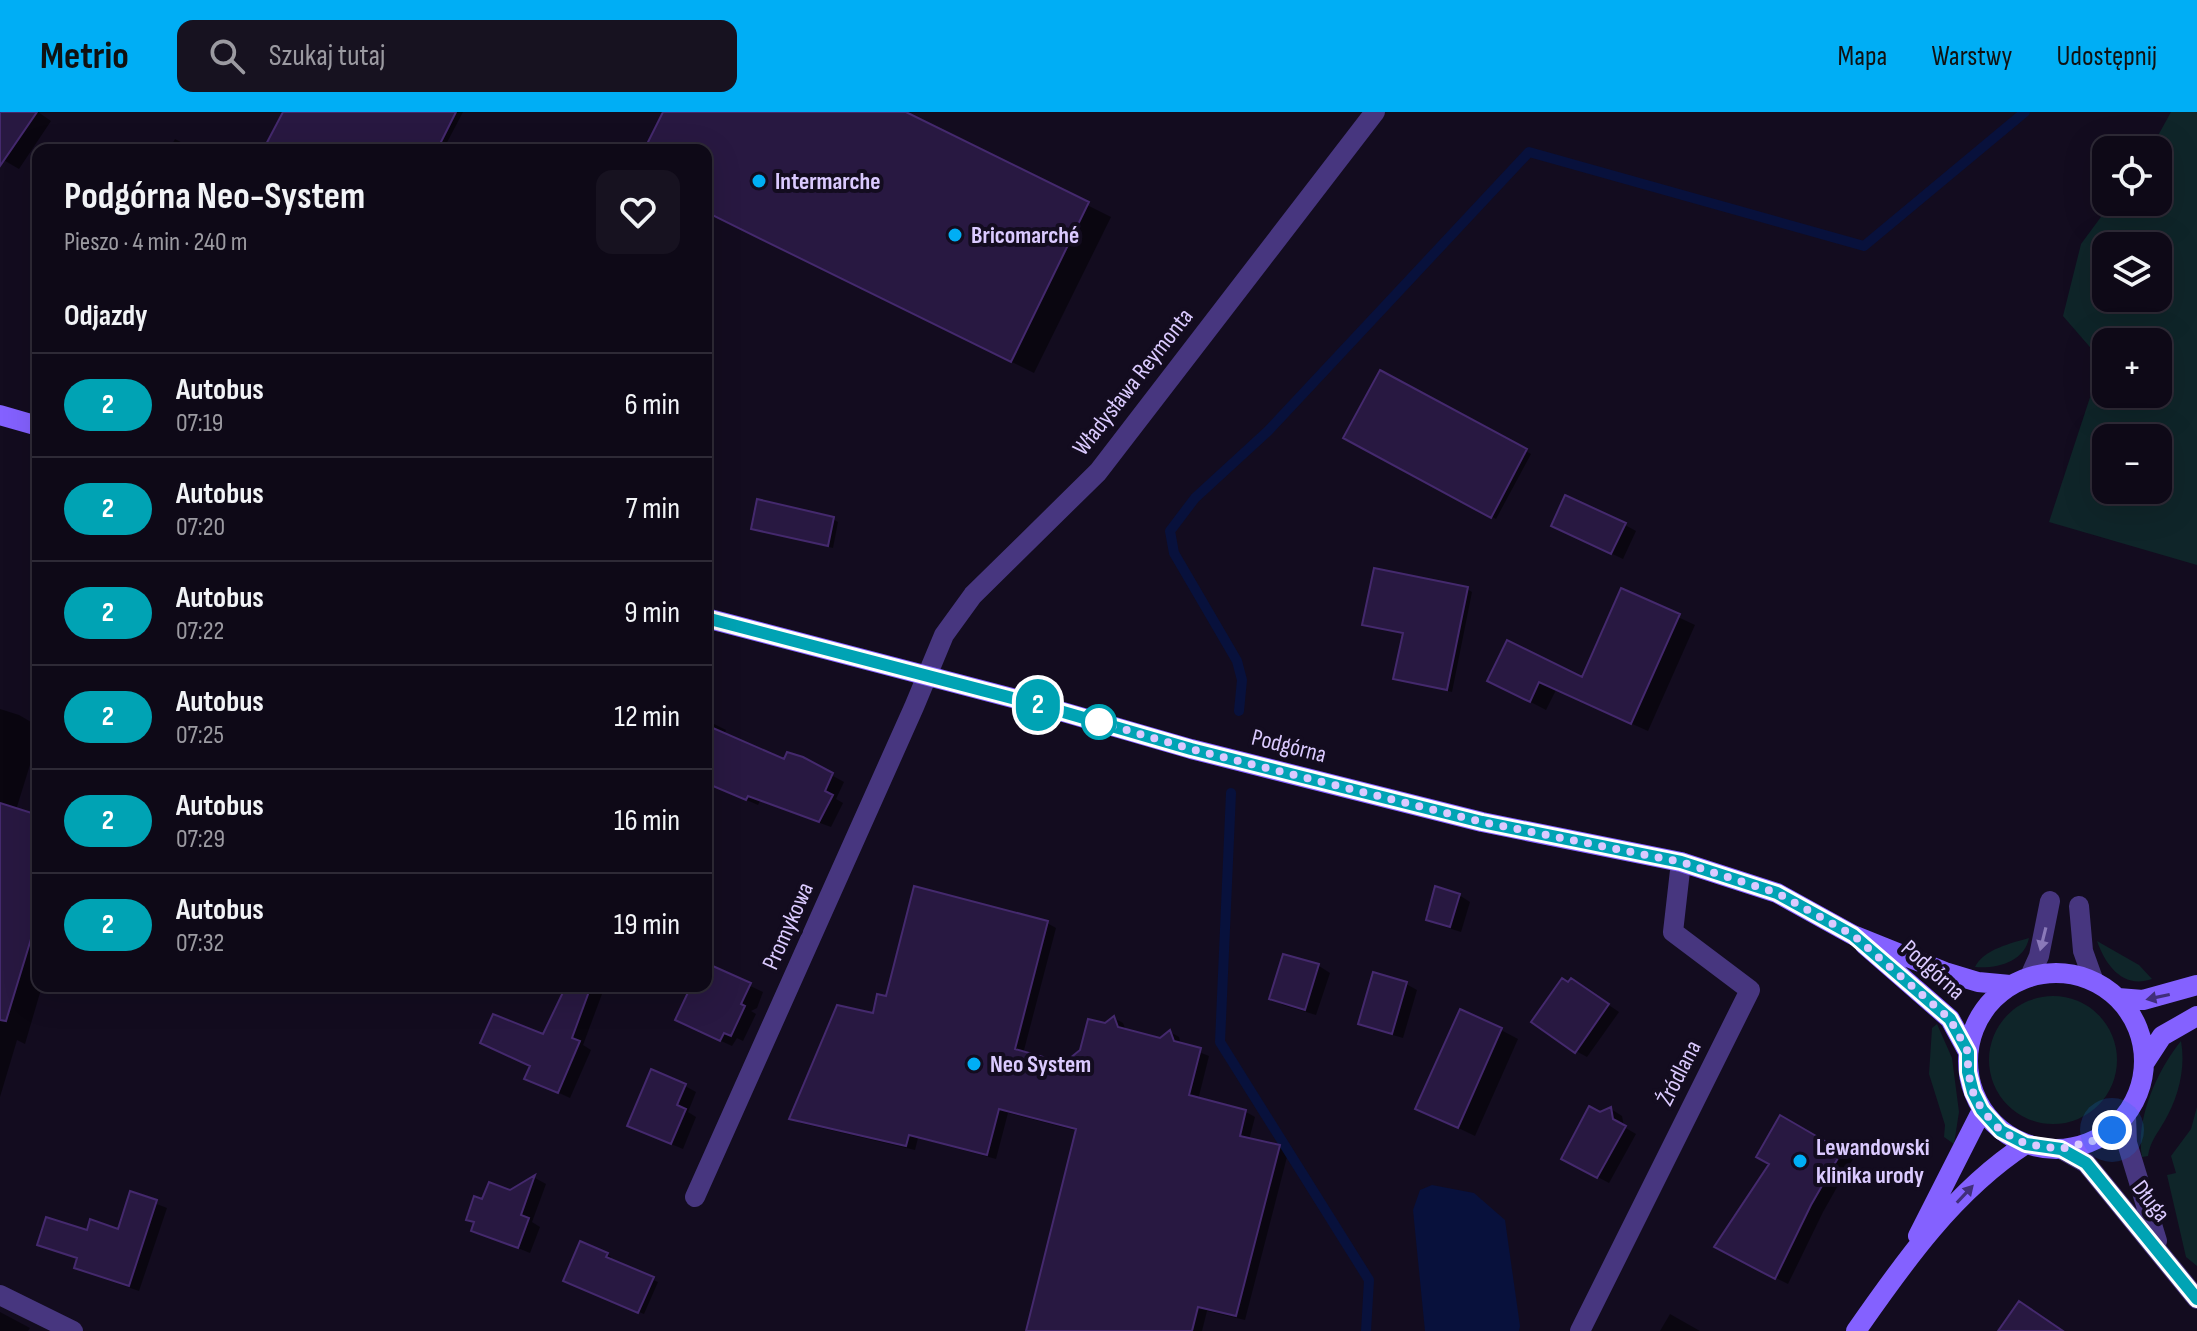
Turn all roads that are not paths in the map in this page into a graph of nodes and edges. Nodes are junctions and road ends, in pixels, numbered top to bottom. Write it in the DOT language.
graph roads {
  1 [pos="1375,112"];
  2 [pos="0,415"];
  3 [pos="32,424"];
  4 [pos="712,620"];
  5 [pos="927,675"];
  6 [pos="1681,862"];
  7 [pos="2050,901"];
  8 [pos="2079,906"];
  9 [pos="1853,935"];
  10 [pos="2030,976"];
  11 [pos="2093,979"];
  12 [pos="2010,985"];
  13 [pos="2197,985"];
  14 [pos="2118,998"];
  15 [pos="2197,1016"];
  16 [pos="1968,1052"];
  17 [pos="2145,1062"];
  18 [pos="1982,1110"];
  19 [pos="2126,1116"];
  20 [pos="2026,1144"];
  21 [pos="2061,1149"];
  22 [pos="695,1197"];
  23 [pos="1911,1251"];
  24 [pos="2161,1257"];
  25 [pos="0,1295"];
  26 [pos="2197,1299"];
  27 [pos="73,1331"];
  28 [pos="1580,1331"];
  29 [pos="1856,1331"];
  1 -- 5 [label="street, Władysława Reymonta"];
  2 -- 3 [label="main road"];
  4 -- 5 [label="main road, Podgórna"];
  5 -- 6 [label="main road, Podgórna"];
  5 -- 22 [label="street, Promykowa"];
  6 -- 9 [label="main road, Podgórna"];
  6 -- 28 [label="street, Źródlana"];
  7 -- 10 [label="street, one-way"];
  8 -- 11 [label="street"];
  9 -- 12 [label="main road, Podgórna"];
  9 -- 16 [label="main road, Podgórna"];
  10 -- 11 [label="main road"];
  10 -- 12 [label="main road"];
  11 -- 14 [label="main road"];
  12 -- 16 [label="main road"];
  13 -- 14 [label="main road, one-way"];
  14 -- 17 [label="main road"];
  15 -- 17 [label="main road"];
  16 -- 18 [label="main road"];
  17 -- 19 [label="main road"];
  18 -- 20 [label="main road"];
  18 -- 23 [label="main road"];
  19 -- 21 [label="main road"];
  19 -- 24 [label="street, Długa"];
  20 -- 21 [label="main road"];
  23 -- 20 [label="main road, one-way"];
  21 -- 24 [label="street, Długa"];
  23 -- 29 [label="main road"];
  24 -- 26 [label="street, Długa"];
  25 -- 27 [label="street"];
}
